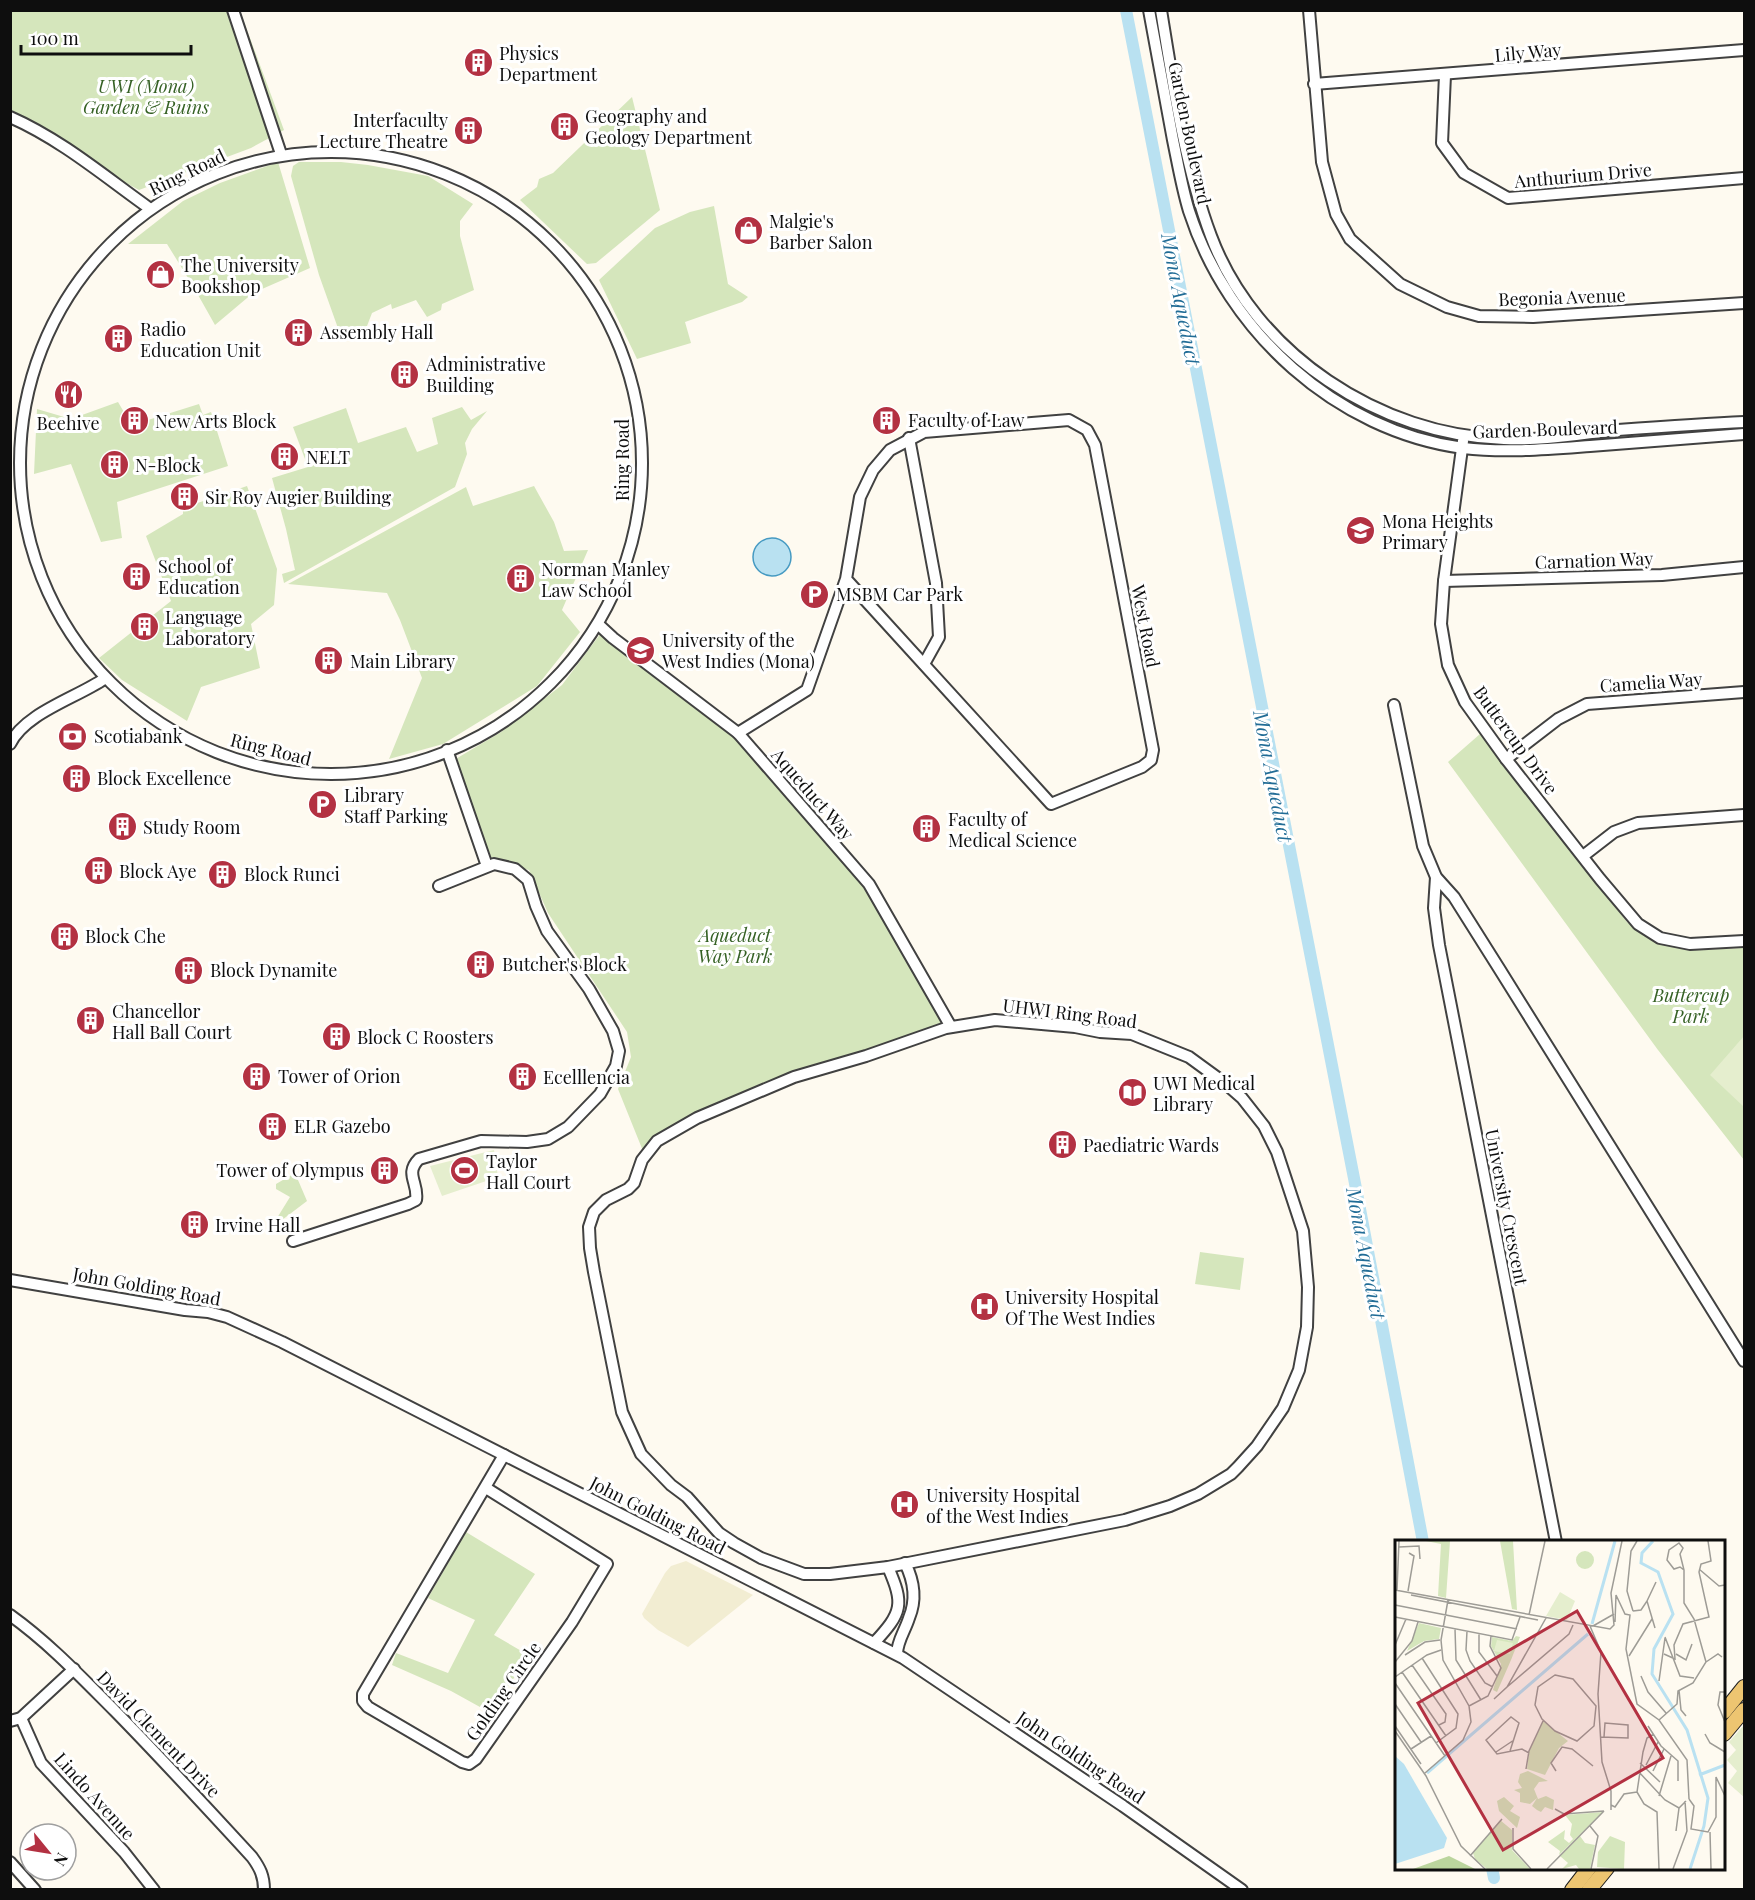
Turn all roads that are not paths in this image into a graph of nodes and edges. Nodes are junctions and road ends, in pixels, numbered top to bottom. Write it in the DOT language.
graph roads {
  1 [pos="232,10"];
  2 [pos="1149,10"];
  3 [pos="1161,10"];
  4 [pos="1309,10"];
  5 [pos="1744,51"];
  6 [pos="1445,75"];
  7 [pos="1314,84"];
  8 [pos="10,117"];
  9 [pos="281,154"];
  10 [pos="1744,178"];
  11 [pos="149,208"];
  12 [pos="1744,303"];
  13 [pos="1744,422"];
  14 [pos="1744,434"];
  15 [pos="909,438"];
  16 [pos="1463,442"];
  17 [pos="1744,567"];
  18 [pos="846,579"];
  19 [pos="1444,581"];
  20 [pos="600,626"];
  21 [pos="924,664"];
  22 [pos="104,679"];
  23 [pos="1744,692"];
  24 [pos="1394,705"];
  25 [pos="738,734"];
  26 [pos="12,738"];
  27 [pos="447,750"];
  28 [pos="1506,759"];
  29 [pos="1744,815"];
  30 [pos="1583,856"];
  31 [pos="487,866"];
  32 [pos="1436,878"];
  33 [pos="438,885"];
  34 [pos="1744,941"];
  35 [pos="951,1027"];
  36 [pos="293,1241"];
  37 [pos="10,1280"];
  38 [pos="1744,1361"];
  39 [pos="504,1455"];
  40 [pos="486,1488"];
  41 [pos="1557,1540"];
  42 [pos="905,1563"];
  43 [pos="888,1567"];
  44 [pos="10,1615"];
  45 [pos="874,1643"];
  46 [pos="897,1654"];
  47 [pos="74,1669"];
  48 [pos="1744,1687"];
  49 [pos="1744,1710"];
  50 [pos="1725,1711"];
  51 [pos="16,1720"];
  52 [pos="1725,1733"];
  53 [pos="10,1862"];
  54 [pos="1588,1870"];
  55 [pos="1606,1870"];
  56 [pos="35,1890"];
  57 [pos="154,1890"];
  58 [pos="264,1890"];
  59 [pos="1242,1890"];
  60 [pos="1572,1890"];
  61 [pos="1589,1890"];
  1 -- 9 [label="street"];
  2 -- 16 [label="street, Garden Boulevard"];
  3 -- 16 [label="street, Garden Boulevard"];
  4 -- 7 [label="street, Begonia Avenue"];
  5 -- 6 [label="street, Lily Way"];
  6 -- 7 [label="street, Lily Way"];
  6 -- 10 [label="street, Anthurium Drive"];
  7 -- 12 [label="street, Begonia Avenue"];
  8 -- 11 [label="street"];
  9 -- 11 [label="street, Ring Road"];
  9 -- 20 [label="street, Ring Road"];
  11 -- 22 [label="street, Ring Road"];
  13 -- 16 [label="street, Garden Boulevard"];
  14 -- 16 [label="street, Garden Boulevard"];
  15 -- 18 [label="street, West Road"];
  15 -- 21 [label="street"];
  15 -- 21 [label="street, West Road"];
  16 -- 19 [label="street, Buttercup Drive"];
  17 -- 19 [label="street, Carnation Way"];
  18 -- 21 [label="street, West Road"];
  18 -- 25 [label="street"];
  19 -- 28 [label="street, Buttercup Drive"];
  20 -- 25 [label="street, Aqueduct Way"];
  20 -- 27 [label="street, Ring Road"];
  22 -- 26 [label="street"];
  22 -- 27 [label="street, Ring Road"];
  23 -- 28 [label="street, Camelia Way"];
  24 -- 32 [label="street, University Crescent"];
  25 -- 35 [label="street, Aqueduct Way"];
  27 -- 31 [label="street"];
  28 -- 30 [label="street, Buttercup Drive"];
  29 -- 30 [label="street"];
  30 -- 34 [label="street, Buttercup Drive"];
  31 -- 33 [label="street"];
  31 -- 36 [label="street"];
  32 -- 38 [label="street, University Crescent"];
  32 -- 41 [label="street, University Crescent"];
  35 -- 42 [label="street, UHWI Ring Road"];
  35 -- 43 [label="street, UHWI Ring Road"];
  37 -- 39 [label="street, John Golding Road"];
  39 -- 40 [label="street, Golding Circle"];
  39 -- 45 [label="street, John Golding Road"];
  40 -- 40 [label="street, Golding Circle"];
  42 -- 43 [label="street, UHWI Ring Road"];
  42 -- 46 [label="street"];
  43 -- 45 [label="street"];
  44 -- 47 [label="street, David Clement Drive"];
  45 -- 46 [label="street, John Golding Road"];
  46 -- 59 [label="street, John Golding Road"];
  47 -- 51 [label="street"];
  47 -- 58 [label="street, David Clement Drive"];
  48 -- 50 [label="main road"];
  49 -- 52 [label="main road"];
  51 -- 57 [label="street, Lindo Avenue"];
  53 -- 56 [label="street"];
  54 -- 60 [label="main road"];
  55 -- 61 [label="main road"];
}
